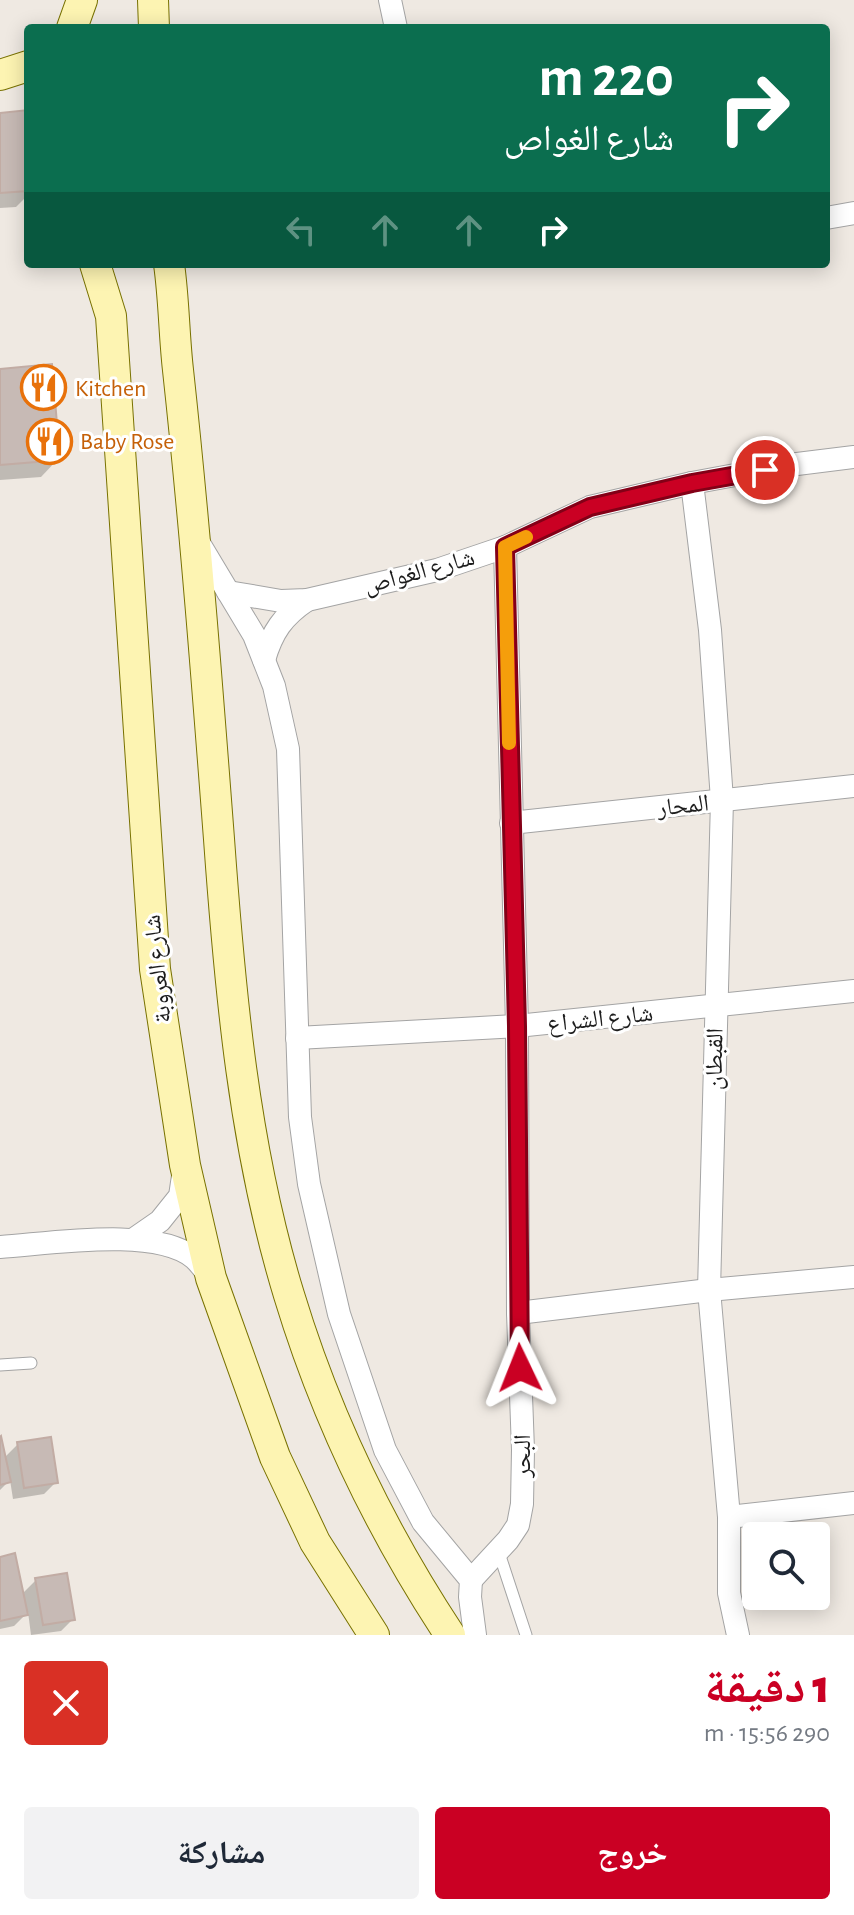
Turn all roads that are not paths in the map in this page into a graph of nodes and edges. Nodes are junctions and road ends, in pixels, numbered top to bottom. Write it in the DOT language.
graph roads {
  1 [pos="83,0"];
  2 [pos="153,0"];
  3 [pos="390,0"];
  4 [pos="74,24"];
  5 [pos="81,24"];
  6 [pos="154,24"];
  7 [pos="395,24"];
  8 [pos="24,67"];
  9 [pos="0,76"];
  10 [pos="24,83"];
  11 [pos="854,213"];
  12 [pos="830,217"];
  13 [pos="96,268"];
  14 [pos="169,268"];
  15 [pos="854,457"];
  16 [pos="692,483"];
  17 [pos="196,538"];
  18 [pos="505,547"];
  19 [pos="228,592"];
  20 [pos="307,600"];
  21 [pos="264,660"];
  22 [pos="854,786"];
  23 [pos="722,800"];
  24 [pos="511,823"];
  25 [pos="854,991"];
  26 [pos="716,1006"];
  27 [pos="517,1026"];
  28 [pos="297,1038"];
  29 [pos="185,1165"];
  30 [pos="134,1239"];
  31 [pos="0,1247"];
  32 [pos="854,1277"];
  33 [pos="211,1278"];
  34 [pos="709,1290"];
  35 [pos="518,1313"];
  36 [pos="31,1363"];
  37 [pos="0,1365"];
  38 [pos="854,1503"];
  39 [pos="729,1517"];
  40 [pos="498,1550"];
  41 [pos="471,1580"];
  42 [pos="374,1635"];
  43 [pos="450,1635"];
  44 [pos="475,1635"];
  45 [pos="526,1635"];
  46 [pos="738,1635"];
  1 -- 4 [label="street"];
  1 -- 5 [label="street"];
  2 -- 6 [label="street"];
  3 -- 7 [label="street"];
  8 -- 9 [label="street"];
  9 -- 10 [label="street"];
  11 -- 12 [label="street"];
  13 -- 29 [label="street, شارع العروبة"];
  14 -- 17 [label="street"];
  15 -- 16 [label="street, شارع الغواص"];
  16 -- 18 [label="street, شارع الغواص"];
  16 -- 23 [label="street, القبطان"];
  17 -- 19 [label="street"];
  17 -- 43 [label="street"];
  18 -- 20 [label="street, شارع الغواص"];
  18 -- 24 [label="street, البحر"];
  19 -- 20 [label="street, شارع الغواص"];
  19 -- 21 [label="street"];
  20 -- 21 [label="street, شارع الغواص"];
  21 -- 28 [label="street"];
  22 -- 23 [label="street, المحار"];
  23 -- 24 [label="street, المحار"];
  23 -- 26 [label="street, القبطان"];
  24 -- 27 [label="street, البحر"];
  25 -- 26 [label="street, شارع الشراع"];
  26 -- 27 [label="street, شارع الشراع"];
  26 -- 34 [label="street, القبطان"];
  27 -- 28 [label="street, شارع الشراع"];
  27 -- 35 [label="street, البحر"];
  28 -- 41 [label="street"];
  29 -- 30 [label="street"];
  29 -- 33 [label="street, شارع العروبة"];
  30 -- 31 [label="street"];
  30 -- 33 [label="street"];
  32 -- 34 [label="street"];
  33 -- 42 [label="street, شارع العروبة"];
  34 -- 35 [label="street"];
  34 -- 39 [label="street, القبطان"];
  35 -- 40 [label="street, البحر"];
  36 -- 37 [label="lane"];
  38 -- 39 [label="street"];
  39 -- 46 [label="street, القبطان"];
  40 -- 41 [label="street, البحر"];
  40 -- 45 [label="lane"];
  41 -- 44 [label="street"];
}
